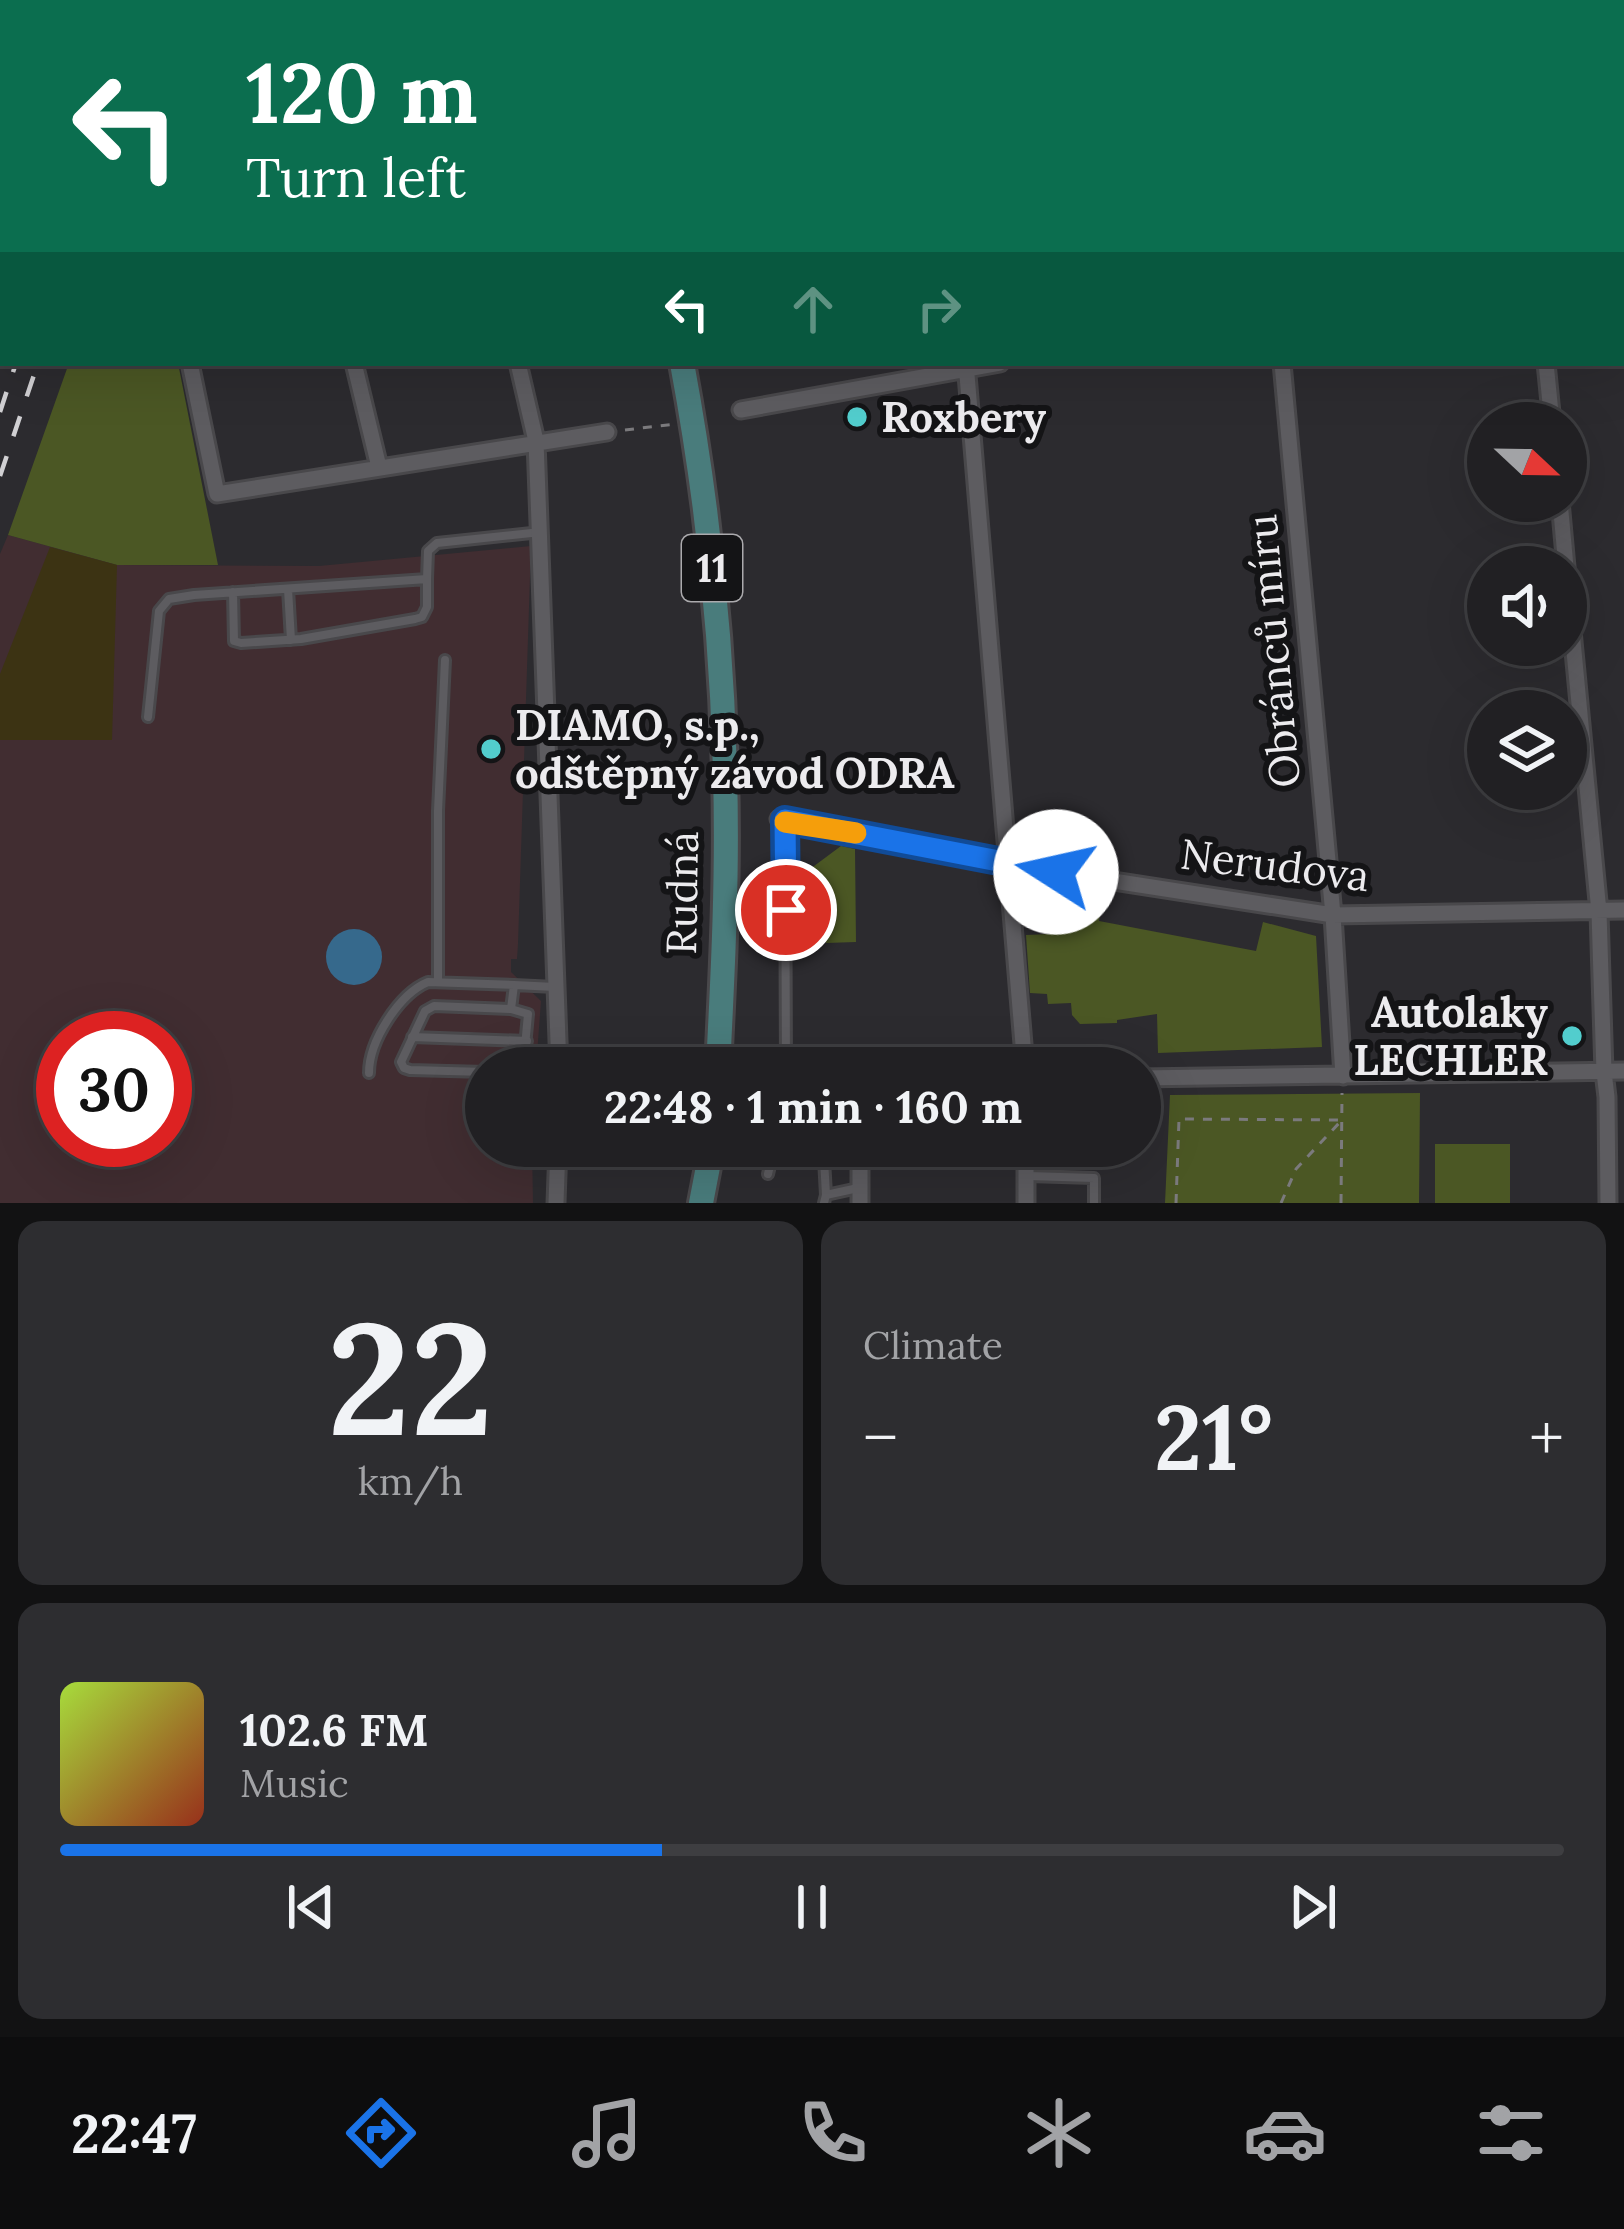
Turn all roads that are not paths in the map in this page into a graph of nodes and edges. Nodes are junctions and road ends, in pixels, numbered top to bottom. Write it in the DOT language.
graph roads {
  1 [pos="191,366"];
  2 [pos="355,366"];
  3 [pos="519,366"];
  4 [pos="682,366"];
  5 [pos="966,366"];
  6 [pos="1282,366"];
  7 [pos="1546,366"];
  8 [pos="1550,402"];
  9 [pos="741,410"];
  10 [pos="607,431"];
  11 [pos="536,441"];
  12 [pos="379,467"];
  13 [pos="541,532"];
  14 [pos="427,579"];
  15 [pos="288,589"];
  16 [pos="233,592"];
  17 [pos="291,640"];
  18 [pos="445,660"];
  19 [pos="1575,666"];
  20 [pos="148,717"];
  21 [pos="782,820"];
  22 [pos="1010,865"];
  23 [pos="1624,910"];
  24 [pos="1599,912"];
  25 [pos="1333,915"];
  26 [pos="438,982"];
  27 [pos="514,985"];
  28 [pos="556,987"];
  29 [pos="511,1009"];
  30 [pos="412,1037"];
  31 [pos="526,1041"];
  32 [pos="525,1047"];
  33 [pos="558,1047"];
  34 [pos="719,1047"];
  35 [pos="786,1047"];
  36 [pos="1023,1047"];
  37 [pos="465,1071"];
  38 [pos="1624,1071"];
  39 [pos="369,1072"];
  40 [pos="1604,1072"];
  41 [pos="1161,1079"];
  42 [pos="1343,1084"];
  43 [pos="557,1167"];
  44 [pos="708,1167"];
  45 [pos="1027,1167"];
  46 [pos="767,1174"];
  47 [pos="1027,1176"];
  48 [pos="861,1195"];
  49 [pos="825,1199"];
  50 [pos="556,1203"];
  51 [pos="701,1203"];
  52 [pos="1026,1203"];
  53 [pos="1094,1203"];
  54 [pos="1608,1203"];
  1 -- 12 [label="street"];
  2 -- 12 [label="street"];
  3 -- 11 [label="street"];
  4 -- 34 [label="main road, Rudná / 11"];
  5 -- 9 [label="street"];
  5 -- 22 [label="street"];
  6 -- 25 [label="street, Obránců míru"];
  7 -- 8 [label="street"];
  10 -- 11 [label="street"];
  11 -- 12 [label="street"];
  11 -- 13 [label="street"];
  13 -- 14 [label="lane"];
  13 -- 28 [label="street"];
  14 -- 15 [label="lane"];
  14 -- 17 [label="lane"];
  15 -- 16 [label="lane"];
  15 -- 17 [label="lane"];
  16 -- 17 [label="lane"];
  16 -- 20 [label="lane"];
  18 -- 26 [label="lane"];
  19 -- 24 [label="street"];
  21 -- 22 [label="street, Nerudova"];
  21 -- 35 [label="lane"];
  22 -- 25 [label="street, Nerudova"];
  22 -- 36 [label="street"];
  23 -- 24 [label="street, Nerudova"];
  24 -- 25 [label="street, Nerudova"];
  24 -- 40 [label="street"];
  25 -- 42 [label="street, Obránců míru"];
  26 -- 27 [label="lane"];
  26 -- 39 [label="lane"];
  27 -- 28 [label="lane"];
  27 -- 29 [label="lane"];
  28 -- 33 [label="street"];
  29 -- 30 [label="lane"];
  29 -- 31 [label="lane"];
  30 -- 31 [label="lane"];
  30 -- 37 [label="lane"];
  31 -- 32 [label="lane"];
  38 -- 40 [label="street"];
  40 -- 42 [label="street"];
  40 -- 54 [label="street"];
  41 -- 42 [label="street"];
  43 -- 50 [label="street"];
  44 -- 51 [label="main road"];
  45 -- 47 [label="street"];
  46 -- 49 [label="lane"];
  47 -- 52 [label="street"];
  47 -- 53 [label="lane"];
  48 -- 49 [label="lane"];
}
